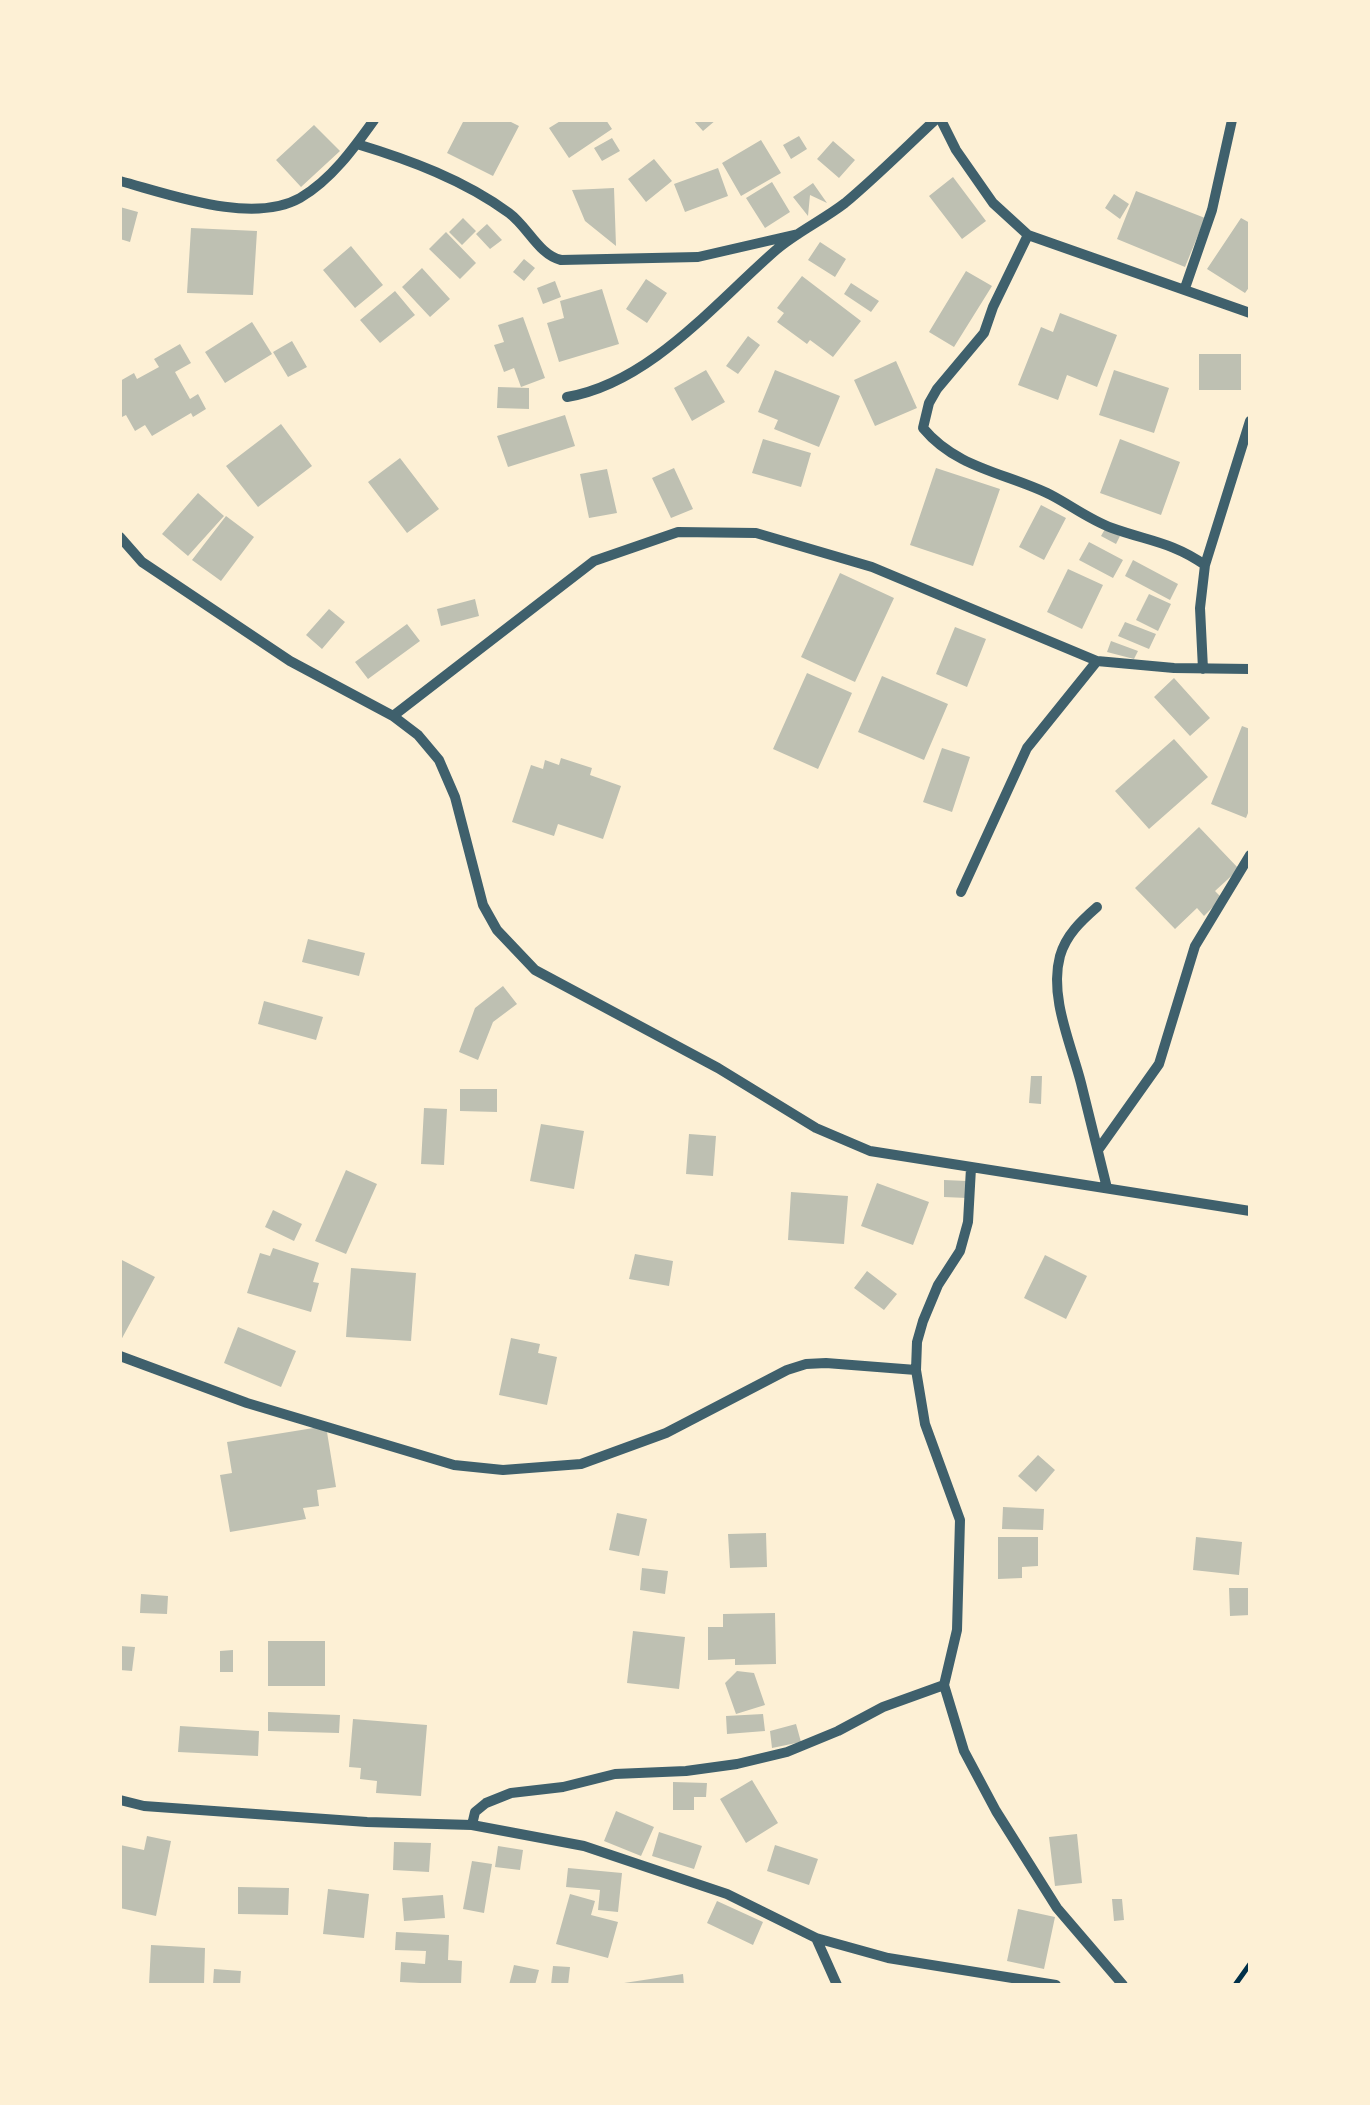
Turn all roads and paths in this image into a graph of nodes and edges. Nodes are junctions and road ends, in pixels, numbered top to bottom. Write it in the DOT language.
graph roads {
  1 [pos="374,120"];
  2 [pos="938,120"];
  3 [pos="1232,120"];
  4 [pos="357,144"];
  5 [pos="120,181"];
  6 [pos="798,234"];
  7 [pos="1028,235"];
  8 [pos="1185,288"];
  9 [pos="1250,312"];
  10 [pos="566,396"];
  11 [pos="1250,421"];
  12 [pos="120,538"];
  13 [pos="1204,565"];
  14 [pos="1097,661"];
  15 [pos="1203,670"];
  16 [pos="1250,670"];
  17 [pos="393,716"];
  18 [pos="1250,855"];
  19 [pos="960,892"];
  20 [pos="1097,907"];
  21 [pos="1098,1150"];
  22 [pos="972,1168"];
  23 [pos="1107,1188"];
  24 [pos="1250,1211"];
  25 [pos="120,1356"];
  26 [pos="916,1370"];
  27 [pos="944,1686"];
  28 [pos="120,1800"];
  29 [pos="472,1825"];
  30 [pos="816,1938"];
  31 [pos="1250,1964"];
  32 [pos="837,1985"];
  33 [pos="1056,1985"];
  34 [pos="1123,1985"];
  35 [pos="1235,1985"];
  1 -- 4 [label="street"];
  2 -- 6 [label="street"];
  2 -- 7 [label="street"];
  3 -- 8 [label="street"];
  4 -- 5 [label="street"];
  4 -- 6 [label="street"];
  6 -- 10 [label="street"];
  7 -- 8 [label="street"];
  7 -- 13 [label="street"];
  8 -- 9 [label="street"];
  11 -- 13 [label="street"];
  12 -- 17 [label="street"];
  13 -- 15 [label="street"];
  14 -- 15 [label="street"];
  14 -- 17 [label="street"];
  14 -- 19 [label="street"];
  15 -- 16 [label="street"];
  17 -- 22 [label="street"];
  18 -- 21 [label="street"];
  20 -- 21 [label="street"];
  21 -- 23 [label="street"];
  22 -- 23 [label="street"];
  22 -- 26 [label="street"];
  23 -- 24 [label="street"];
  25 -- 26 [label="street"];
  26 -- 27 [label="street"];
  27 -- 29 [label="street"];
  27 -- 34 [label="street"];
  28 -- 29 [label="street"];
  29 -- 30 [label="street"];
  30 -- 32 [label="street"];
  30 -- 33 [label="street"];
  31 -- 35 [label="path"];
}
